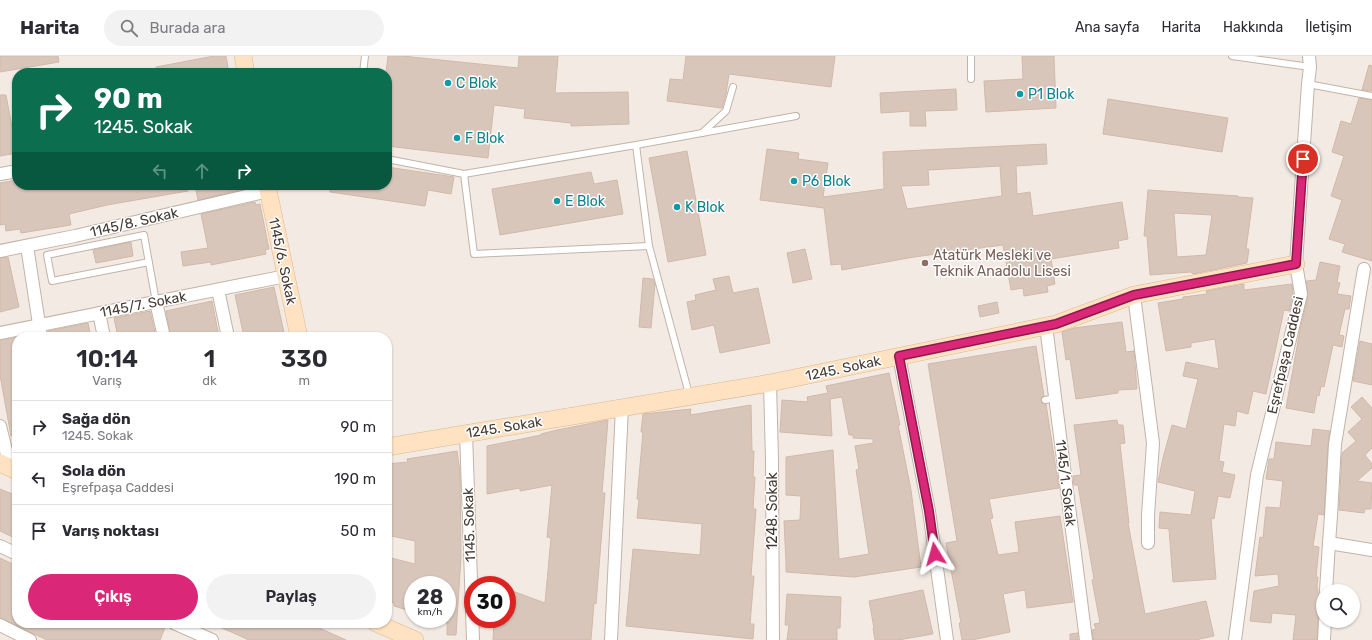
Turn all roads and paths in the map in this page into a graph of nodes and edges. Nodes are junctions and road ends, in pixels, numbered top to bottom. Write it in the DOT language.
graph roads {
  1 [pos="244,56"];
  2 [pos="365,56"];
  3 [pos="971,56"];
  4 [pos="1232,56"];
  5 [pos="1316,56"];
  6 [pos="1309,62"];
  7 [pos="245,68"];
  8 [pos="364,68"];
  9 [pos="971,79"];
  10 [pos="1308,84"];
  11 [pos="733,87"];
  12 [pos="1372,96"];
  13 [pos="796,116"];
  14 [pos="701,134"];
  15 [pos="636,145"];
  16 [pos="392,160"];
  17 [pos="12,172"];
  18 [pos="0,174"];
  19 [pos="464,174"];
  20 [pos="260,190"];
  21 [pos="268,190"];
  22 [pos="27,246"];
  23 [pos="648,246"];
  24 [pos="0,251"];
  25 [pos="149,262"];
  26 [pos="1296,264"];
  27 [pos="1364,269"];
  28 [pos="286,276"];
  29 [pos="218,290"];
  30 [pos="1134,295"];
  31 [pos="156,302"];
  32 [pos="98,313"];
  33 [pos="1046,326"];
  34 [pos="39,331"];
  35 [pos="12,332"];
  36 [pos="20,332"];
  37 [pos="103,332"];
  38 [pos="163,332"];
  39 [pos="227,332"];
  40 [pos="298,332"];
  41 [pos="0,333"];
  42 [pos="899,356"];
  43 [pos="770,383"];
  44 [pos="690,396"];
  45 [pos="622,407"];
  46 [pos="0,426"];
  47 [pos="466,433"];
  48 [pos="392,446"];
  49 [pos="9,467"];
  50 [pos="1148,543"];
  51 [pos="1328,543"];
  52 [pos="0,546"];
  53 [pos="1372,550"];
  54 [pos="12,552"];
  55 [pos="1326,584"];
  56 [pos="0,625"];
  57 [pos="179,628"];
  58 [pos="387,628"];
  59 [pos="1324,628"];
  60 [pos="187,635"];
  61 [pos="27,639"];
  62 [pos="212,640"];
  63 [pos="415,640"];
  64 [pos="472,640"];
  65 [pos="611,640"];
  66 [pos="773,640"];
  67 [pos="947,640"];
  68 [pos="1086,640"];
  69 [pos="1236,640"];
  70 [pos="1324,640"];
  1 -- 7 [label="street"];
  2 -- 8 [label="lane"];
  3 -- 9 [label="lane"];
  4 -- 6 [label="lane"];
  5 -- 6 [label="street, Eşrefpaşa Caddesi"];
  6 -- 10 [label="street, Eşrefpaşa Caddesi"];
  10 -- 12 [label="lane"];
  10 -- 26 [label="street, Eşrefpaşa Caddesi"];
  11 -- 14 [label="lane"];
  13 -- 14 [label="lane"];
  14 -- 15 [label="lane"];
  15 -- 19 [label="lane"];
  15 -- 23 [label="lane"];
  16 -- 19 [label="lane"];
  17 -- 18 [label="street"];
  19 -- 23 [label="lane"];
  20 -- 22 [label="street, 1145/8. Sokak"];
  21 -- 28 [label="street, 1145/6. Sokak"];
  22 -- 24 [label="street, 1145/8. Sokak"];
  22 -- 34 [label="street"];
  23 -- 44 [label="lane"];
  25 -- 25 [label="lane"];
  25 -- 31 [label="lane"];
  26 -- 30 [label="street, 1245. Sokak"];
  26 -- 69 [label="street, Eşrefpaşa Caddesi"];
  27 -- 51 [label="street"];
  28 -- 29 [label="street, 1145/7. Sokak"];
  28 -- 40 [label="street, 1145/6. Sokak"];
  29 -- 31 [label="street, 1145/7. Sokak"];
  29 -- 39 [label="street"];
  30 -- 33 [label="street, 1245. Sokak"];
  30 -- 50 [label="street"];
  31 -- 32 [label="street, 1145/7. Sokak"];
  31 -- 38 [label="street"];
  32 -- 34 [label="street, 1145/7. Sokak"];
  32 -- 37 [label="street"];
  33 -- 42 [label="street, 1245. Sokak"];
  33 -- 68 [label="street, 1145/1. Sokak"];
  34 -- 36 [label="street, 1145/7. Sokak"];
  35 -- 41 [label="street, 1145/7. Sokak"];
  42 -- 43 [label="street, 1245. Sokak"];
  42 -- 67 [label="street"];
  43 -- 44 [label="street, 1245. Sokak"];
  43 -- 66 [label="street, 1248. Sokak"];
  44 -- 45 [label="street, 1245. Sokak"];
  45 -- 47 [label="street, 1245. Sokak"];
  45 -- 65 [label="street"];
  46 -- 49 [label="street"];
  47 -- 48 [label="street, 1245. Sokak"];
  47 -- 64 [label="street, 1145. Sokak"];
  51 -- 53 [label="street"];
  51 -- 55 [label="street"];
  52 -- 54 [label="street"];
  56 -- 61 [label="street"];
  57 -- 60 [label="street"];
  58 -- 63 [label="street"];
  59 -- 70 [label="street"];
  60 -- 62 [label="street"];
}
